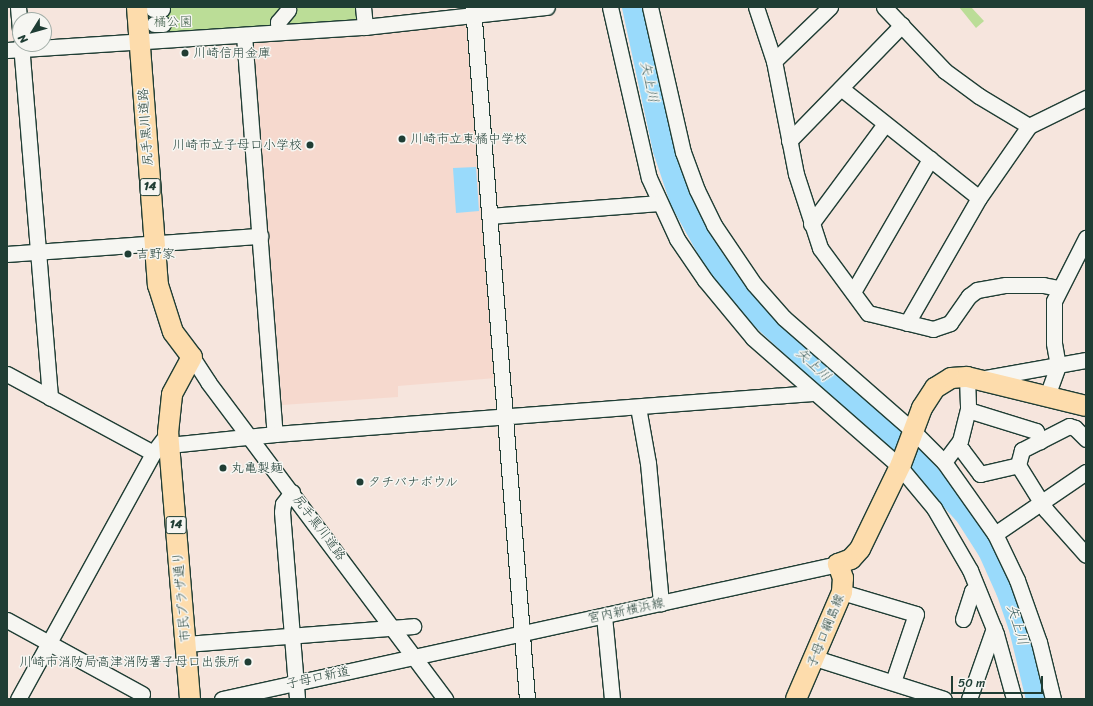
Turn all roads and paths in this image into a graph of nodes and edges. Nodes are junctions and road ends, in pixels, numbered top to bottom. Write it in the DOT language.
graph roads {
  1 [pos="363,7"];
  2 [pos="547,7"];
  3 [pos="610,7"];
  4 [pos="650,7"];
  5 [pos="756,7"];
  6 [pos="830,7"];
  7 [pos="884,7"];
  8 [pos="288,10"];
  9 [pos="473,11"];
  10 [pos="158,19"];
  11 [pos="902,25"];
  12 [pos="364,27"];
  13 [pos="279,32"];
  14 [pos="244,35"];
  15 [pos="144,43"];
  16 [pos="52,47"];
  17 [pos="16,52"];
  18 [pos="774,60"];
  19 [pos="842,90"];
  20 [pos="1086,98"];
  21 [pos="885,124"];
  22 [pos="1029,126"];
  23 [pos="789,141"];
  24 [pos="930,159"];
  25 [pos="979,198"];
  26 [pos="659,203"];
  27 [pos="490,216"];
  28 [pos="811,224"];
  29 [pos="260,236"];
  30 [pos="1086,238"];
  31 [pos="158,244"];
  32 [pos="39,252"];
  33 [pos="7,254"];
  34 [pos="1059,288"];
  35 [pos="853,292"];
  36 [pos="907,323"];
  37 [pos="192,357"];
  38 [pos="1086,360"];
  39 [pos="1058,366"];
  40 [pos="7,374"];
  41 [pos="973,378"];
  42 [pos="812,393"];
  43 [pos="1047,396"];
  44 [pos="50,398"];
  45 [pos="638,406"];
  46 [pos="1086,406"];
  47 [pos="968,410"];
  48 [pos="506,416"];
  49 [pos="913,433"];
  50 [pos="275,434"];
  51 [pos="250,436"];
  52 [pos="1086,439"];
  53 [pos="1040,441"];
  54 [pos="163,444"];
  55 [pos="956,447"];
  56 [pos="944,462"];
  57 [pos="900,465"];
  58 [pos="1018,465"];
  59 [pos="1086,472"];
  60 [pos="292,492"];
  61 [pos="1041,502"];
  62 [pos="995,534"];
  63 [pos="1086,555"];
  64 [pos="838,564"];
  65 [pos="977,589"];
  66 [pos="842,592"];
  67 [pos="660,603"];
  68 [pos="604,616"];
  69 [pos="963,619"];
  70 [pos="7,620"];
  71 [pos="413,626"];
  72 [pos="393,628"];
  73 [pos="994,628"];
  74 [pos="523,633"];
  75 [pos="292,635"];
  76 [pos="48,642"];
  77 [pos="186,644"];
  78 [pos="414,657"];
  79 [pos="815,658"];
  80 [pos="893,682"];
  81 [pos="295,683"];
  82 [pos="142,694"];
  83 [pos="18,699"];
  84 [pos="190,699"];
  85 [pos="222,699"];
  86 [pos="296,699"];
  87 [pos="445,699"];
  88 [pos="527,699"];
  89 [pos="612,699"];
  90 [pos="796,699"];
  91 [pos="944,699"];
  92 [pos="969,699"];
  93 [pos="1014,699"];
  94 [pos="1053,699"];
  1 -- 12 [label="street"];
  2 -- 9 [label="street"];
  3 -- 26 [label="street"];
  4 -- 49 [label="street"];
  5 -- 18 [label="street"];
  6 -- 18 [label="street"];
  7 -- 11 [label="street"];
  8 -- 13 [label="street"];
  9 -- 12 [label="street"];
  9 -- 27 [label="street"];
  10 -- 14 [label="street"];
  10 -- 15 [label="main road, 尻手黒川道路 / 14"];
  10 -- 15 [label="street"];
  11 -- 19 [label="street"];
  11 -- 22 [label="street"];
  12 -- 13 [label="street"];
  13 -- 14 [label="street"];
  14 -- 29 [label="street"];
  15 -- 16 [label="street"];
  15 -- 31 [label="main road, 尻手黒川道路 / 14"];
  17 -- 32 [label="street"];
  18 -- 23 [label="street"];
  19 -- 21 [label="street"];
  19 -- 23 [label="street"];
  20 -- 22 [label="street"];
  21 -- 24 [label="street"];
  21 -- 28 [label="street"];
  22 -- 25 [label="street"];
  23 -- 28 [label="street"];
  24 -- 25 [label="street"];
  24 -- 35 [label="street"];
  25 -- 36 [label="street"];
  26 -- 27 [label="street"];
  26 -- 42 [label="street"];
  27 -- 48 [label="street"];
  28 -- 35 [label="street"];
  29 -- 31 [label="street"];
  29 -- 50 [label="street"];
  30 -- 34 [label="street"];
  31 -- 32 [label="street"];
  31 -- 37 [label="main road, 尻手黒川道路 / 14"];
  32 -- 33 [label="street"];
  32 -- 44 [label="street"];
  34 -- 36 [label="street"];
  34 -- 39 [label="street"];
  35 -- 36 [label="street"];
  37 -- 51 [label="street, 尻手黒川道路"];
  37 -- 54 [label="main road, 市民プラザ通り / 14"];
  38 -- 39 [label="street"];
  39 -- 41 [label="street"];
  39 -- 43 [label="street"];
  40 -- 44 [label="street"];
  41 -- 43 [label="main road"];
  41 -- 47 [label="street"];
  41 -- 49 [label="main road"];
  42 -- 45 [label="street"];
  42 -- 57 [label="street"];
  43 -- 46 [label="main road"];
  44 -- 54 [label="street"];
  45 -- 48 [label="street"];
  45 -- 67 [label="street"];
  47 -- 53 [label="street"];
  47 -- 55 [label="street"];
  48 -- 50 [label="street"];
  48 -- 74 [label="street"];
  49 -- 56 [label="street"];
  49 -- 57 [label="main road"];
  50 -- 51 [label="street"];
  51 -- 54 [label="street"];
  51 -- 60 [label="street, 尻手黒川道路"];
  52 -- 53 [label="street"];
  53 -- 58 [label="street"];
  54 -- 76 [label="street"];
  54 -- 77 [label="main road, 市民プラザ通り / 14"];
  55 -- 56 [label="street"];
  55 -- 58 [label="street"];
  56 -- 62 [label="street"];
  57 -- 64 [label="main road"];
  57 -- 65 [label="street"];
  58 -- 61 [label="street"];
  59 -- 61 [label="street"];
  60 -- 72 [label="street, 尻手黒川道路"];
  60 -- 75 [label="street"];
  61 -- 62 [label="street"];
  61 -- 63 [label="street"];
  62 -- 94 [label="street"];
  64 -- 66 [label="main road, 子母口綱島線"];
  64 -- 67 [label="street, 宮内新横浜線"];
  65 -- 69 [label="street"];
  65 -- 73 [label="street"];
  66 -- 79 [label="main road, 子母口綱島線"];
  66 -- 80 [label="street"];
  67 -- 68 [label="street, 宮内新横浜線"];
  68 -- 74 [label="street, 宮内新横浜線"];
  68 -- 89 [label="street"];
  70 -- 76 [label="street"];
  71 -- 72 [label="street"];
  72 -- 75 [label="street"];
  72 -- 78 [label="street, 尻手黒川道路"];
  73 -- 92 [label="street"];
  73 -- 93 [label="street"];
  74 -- 78 [label="street, 宮内新横浜線"];
  74 -- 88 [label="street"];
  75 -- 77 [label="street"];
  75 -- 81 [label="street"];
  76 -- 82 [label="street"];
  76 -- 83 [label="street"];
  77 -- 84 [label="main road, 市民プラザ通り / 14"];
  78 -- 81 [label="street, 子母口新道"];
  78 -- 87 [label="street, 尻手黒川道路"];
  79 -- 80 [label="street"];
  79 -- 90 [label="main road, 子母口綱島線"];
  80 -- 91 [label="street"];
  81 -- 85 [label="street, 子母口新道"];
  81 -- 86 [label="street"];
}
